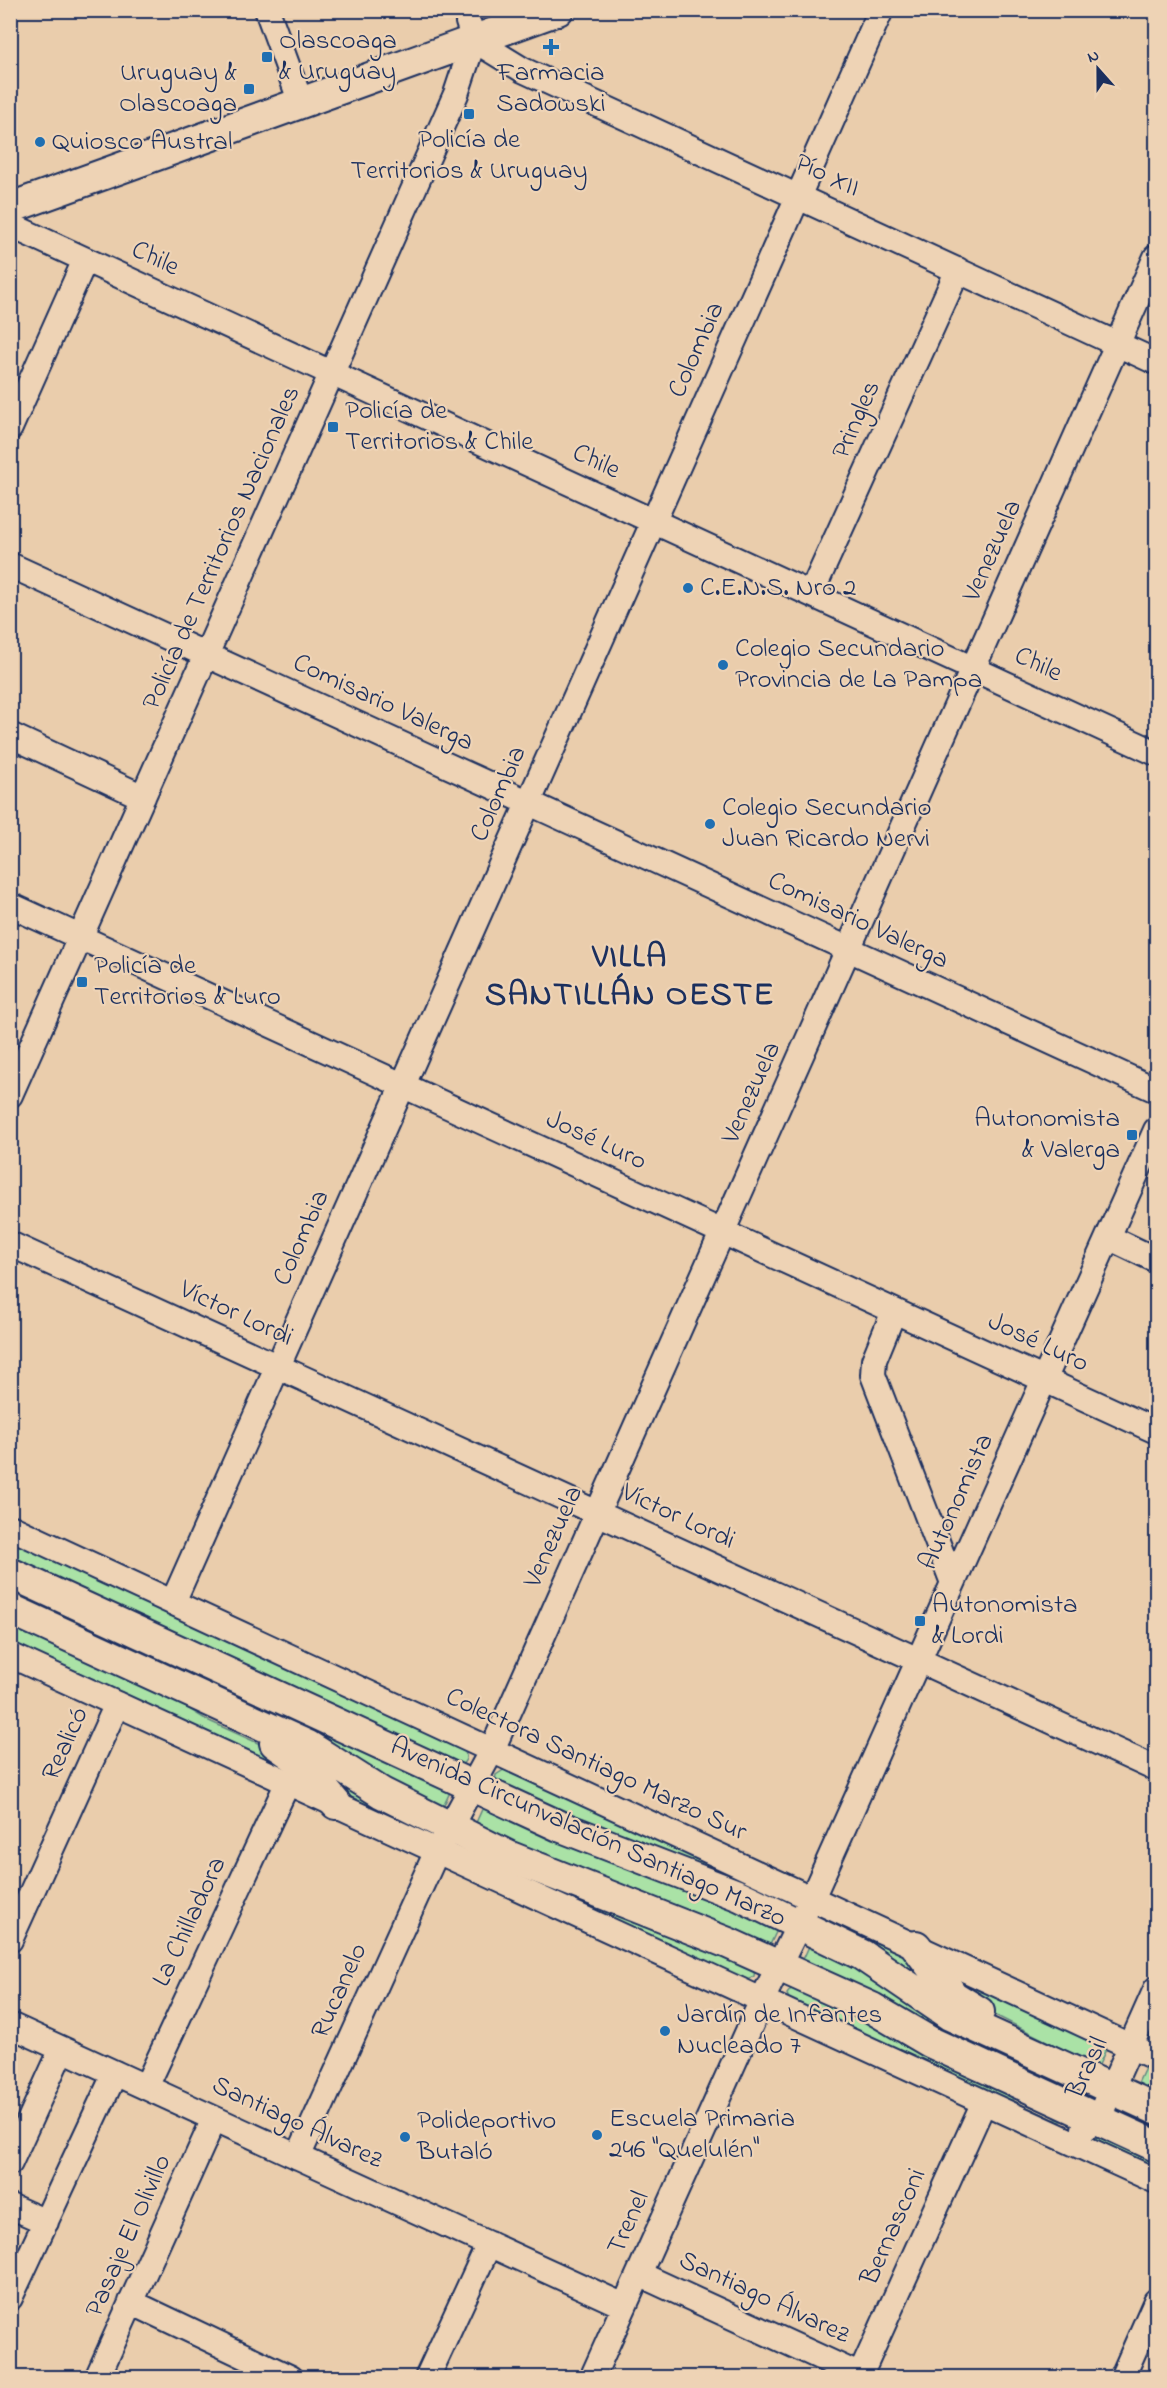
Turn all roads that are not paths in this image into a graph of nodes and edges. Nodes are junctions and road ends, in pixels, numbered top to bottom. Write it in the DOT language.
graph roads {
  1 [pos="267,10"];
  2 [pos="499,10"];
  3 [pos="558,10"];
  4 [pos="881,10"];
  5 [pos="471,31"];
  6 [pos="298,94"];
  7 [pos="10,187"];
  8 [pos="798,196"];
  9 [pos="10,208"];
  10 [pos="10,225"];
  11 [pos="1156,257"];
  12 [pos="85,260"];
  13 [pos="958,270"];
  14 [pos="1118,344"];
  15 [pos="1156,362"];
  16 [pos="332,374"];
  17 [pos="10,428"];
  18 [pos="654,521"];
  19 [pos="10,565"];
  20 [pos="812,594"];
  21 [pos="207,655"];
  22 [pos="974,669"];
  23 [pos="10,735"];
  24 [pos="1156,753"];
  25 [pos="143,797"];
  26 [pos="529,802"];
  27 [pos="10,905"];
  28 [pos="81,937"];
  29 [pos="849,950"];
  30 [pos="403,1085"];
  31 [pos="12,1086"];
  32 [pos="1156,1090"];
  33 [pos="1156,1130"];
  34 [pos="723,1232"];
  35 [pos="1108,1237"];
  36 [pos="10,1244"];
  37 [pos="1156,1260"];
  38 [pos="894,1311"];
  39 [pos="278,1366"];
  40 [pos="1045,1379"];
  41 [pos="1156,1431"];
  42 [pos="598,1513"];
  43 [pos="10,1527"];
  44 [pos="10,1573"];
  45 [pos="953,1583"];
  46 [pos="173,1602"];
  47 [pos="10,1609"];
  48 [pos="10,1655"];
  49 [pos="918,1660"];
  50 [pos="172,1683"];
  51 [pos="117,1704"];
  52 [pos="492,1750"];
  53 [pos="1156,1769"];
  54 [pos="288,1782"];
  55 [pos="473,1785"];
  56 [pos="336,1804"];
  57 [pos="444,1839"];
  58 [pos="812,1898"];
  59 [pos="798,1925"];
  60 [pos="10,1940"];
  61 [pos="916,1946"];
  62 [pos="779,1966"];
  63 [pos="1156,1989"];
  64 [pos="762,2000"];
  65 [pos="10,2025"];
  66 [pos="1131,2046"];
  67 [pos="62,2049"];
  68 [pos="1156,2058"];
  69 [pos="116,2073"];
  70 [pos="1083,2076"];
  71 [pos="146,2087"];
  72 [pos="1112,2089"];
  73 [pos="984,2102"];
  74 [pos="1156,2109"];
  75 [pos="214,2119"];
  76 [pos="1098,2119"];
  77 [pos="1045,2130"];
  78 [pos="1156,2146"];
  79 [pos="298,2157"];
  80 [pos="10,2163"];
  81 [pos="1156,2181"];
  82 [pos="10,2206"];
  83 [pos="46,2222"];
  84 [pos="489,2244"];
  85 [pos="639,2274"];
  86 [pos="10,2298"];
  87 [pos="1156,2301"];
  88 [pos="131,2302"];
  89 [pos="624,2306"];
  90 [pos="246,2368"];
  91 [pos="862,2377"];
  92 [pos="97,2378"];
  93 [pos="291,2378"];
  94 [pos="427,2378"];
  95 [pos="592,2378"];
  96 [pos="1122,2378"];
  1 -- 6 [label="street"];
  2 -- 5 [label="main road"];
  3 -- 5 [label="main road"];
  4 -- 8 [label="street, Colombia"];
  5 -- 6 [label="main road"];
  5 -- 8 [label="street, Pío XII"];
  5 -- 16 [label="street, Policía de Territorios Nacionales"];
  6 -- 7 [label="main road"];
  6 -- 9 [label="main road"];
  8 -- 13 [label="street, Pío XII"];
  8 -- 18 [label="street, Colombia"];
  10 -- 12 [label="street, Chile"];
  11 -- 14 [label="street, Venezuela"];
  12 -- 16 [label="street, Chile"];
  12 -- 17 [label="street"];
  13 -- 14 [label="street, Pío XII"];
  13 -- 20 [label="street, Pringles"];
  14 -- 15 [label="street, Pío XII"];
  14 -- 22 [label="street, Venezuela"];
  16 -- 18 [label="street, Chile"];
  16 -- 21 [label="street, Policía de Territorios Nacionales"];
  18 -- 20 [label="street, Chile"];
  18 -- 26 [label="street, Colombia"];
  19 -- 21 [label="street, Comisario Valerga"];
  20 -- 22 [label="street, Chile"];
  21 -- 25 [label="street, Policía de Territorios Nacionales"];
  21 -- 26 [label="street, Comisario Valerga"];
  22 -- 24 [label="street, Chile"];
  22 -- 29 [label="street, Venezuela"];
  23 -- 25 [label="street"];
  25 -- 28 [label="street, Policía de Territorios Nacionales"];
  26 -- 29 [label="street, Comisario Valerga"];
  26 -- 30 [label="street, Colombia"];
  27 -- 28 [label="street, José Luro"];
  28 -- 30 [label="street, José Luro"];
  28 -- 31 [label="street, Policía de Territorios Nacionales"];
  29 -- 32 [label="street, Comisario Valerga"];
  29 -- 34 [label="street, Venezuela"];
  30 -- 34 [label="street, José Luro"];
  30 -- 39 [label="street, Colombia"];
  33 -- 35 [label="street, Autonomista"];
  34 -- 38 [label="street, José Luro"];
  34 -- 42 [label="street, Venezuela"];
  35 -- 37 [label="street"];
  35 -- 40 [label="street, Autonomista"];
  36 -- 39 [label="street, Víctor Lordi"];
  38 -- 40 [label="street, José Luro"];
  38 -- 45 [label="street"];
  39 -- 42 [label="street, Víctor Lordi"];
  39 -- 46 [label="street, Colombia"];
  40 -- 41 [label="street, José Luro"];
  40 -- 45 [label="street, Autonomista"];
  42 -- 49 [label="street, Víctor Lordi"];
  42 -- 52 [label="street, Venezuela"];
  43 -- 46 [label="street, Colectora Santiago Marzo Sur"];
  44 -- 55 [label="main road, Avenida Circunvalación Santiago Marzo"];
  45 -- 49 [label="street, Autonomista"];
  46 -- 52 [label="street, Colectora Santiago Marzo Sur"];
  47 -- 50 [label="main road, Avenida Circunvalación Santiago Marzo"];
  48 -- 51 [label="street"];
  49 -- 53 [label="street, Víctor Lordi"];
  49 -- 58 [label="street, Autonomista"];
  50 -- 56 [label="main road"];
  50 -- 57 [label="main road, Avenida Circunvalación Santiago Marzo"];
  51 -- 54 [label="street"];
  51 -- 60 [label="street, Realicó"];
  52 -- 55 [label="street, Venezuela"];
  52 -- 58 [label="street, Colectora Santiago Marzo Sur"];
  54 -- 56 [label="street"];
  54 -- 71 [label="street, La Chilladora"];
  55 -- 57 [label="street, Venezuela"];
  55 -- 59 [label="main road, Avenida Circunvalación Santiago Marzo"];
  56 -- 57 [label="street"];
  57 -- 62 [label="main road, Avenida Circunvalación Santiago Marzo"];
  57 -- 64 [label="street"];
  57 -- 79 [label="street, Rucanelo"];
  58 -- 59 [label="street, Trenel"];
  58 -- 61 [label="street, Colectora Santiago Marzo Sur"];
  59 -- 62 [label="street, Trenel"];
  59 -- 70 [label="main road, Avenida Circunvalación Santiago Marzo"];
  61 -- 66 [label="street, Colectora Santiago Marzo Sur"];
  61 -- 70 [label="main road"];
  62 -- 64 [label="street, Trenel"];
  62 -- 76 [label="main road, Avenida Circunvalación Santiago Marzo"];
  63 -- 66 [label="street, Brasil"];
  64 -- 73 [label="street"];
  64 -- 85 [label="street, Trenel"];
  65 -- 67 [label="street, Santiago Álvarez"];
  66 -- 68 [label="street, Colectora Santiago Marzo Sur"];
  66 -- 72 [label="street, Brasil"];
  67 -- 69 [label="street, Santiago Álvarez"];
  67 -- 80 [label="street"];
  69 -- 71 [label="street, Santiago Álvarez"];
  69 -- 83 [label="street"];
  70 -- 72 [label="main road, Avenida Circunvalación Santiago Marzo"];
  71 -- 75 [label="street, Santiago Álvarez"];
  72 -- 74 [label="main road, Avenida Circunvalación Santiago Marzo"];
  72 -- 76 [label="street, Brasil"];
  73 -- 77 [label="street"];
  73 -- 91 [label="street, Bernasconi"];
  75 -- 79 [label="street, Santiago Álvarez"];
  75 -- 88 [label="street, Pasaje El Olivillo"];
  76 -- 77 [label="street, Brasil"];
  76 -- 78 [label="main road, Avenida Circunvalación Santiago Marzo"];
  77 -- 81 [label="street"];
  79 -- 84 [label="street, Santiago Álvarez"];
  82 -- 83 [label="street"];
  83 -- 86 [label="street"];
  84 -- 89 [label="street, Santiago Álvarez"];
  84 -- 94 [label="street"];
  85 -- 89 [label="street, Trenel"];
  85 -- 91 [label="street, Santiago Álvarez"];
  87 -- 96 [label="street"];
  88 -- 90 [label="street"];
  88 -- 92 [label="street, Pasaje El Olivillo"];
  89 -- 95 [label="street, Trenel"];
  90 -- 93 [label="street"];
}
